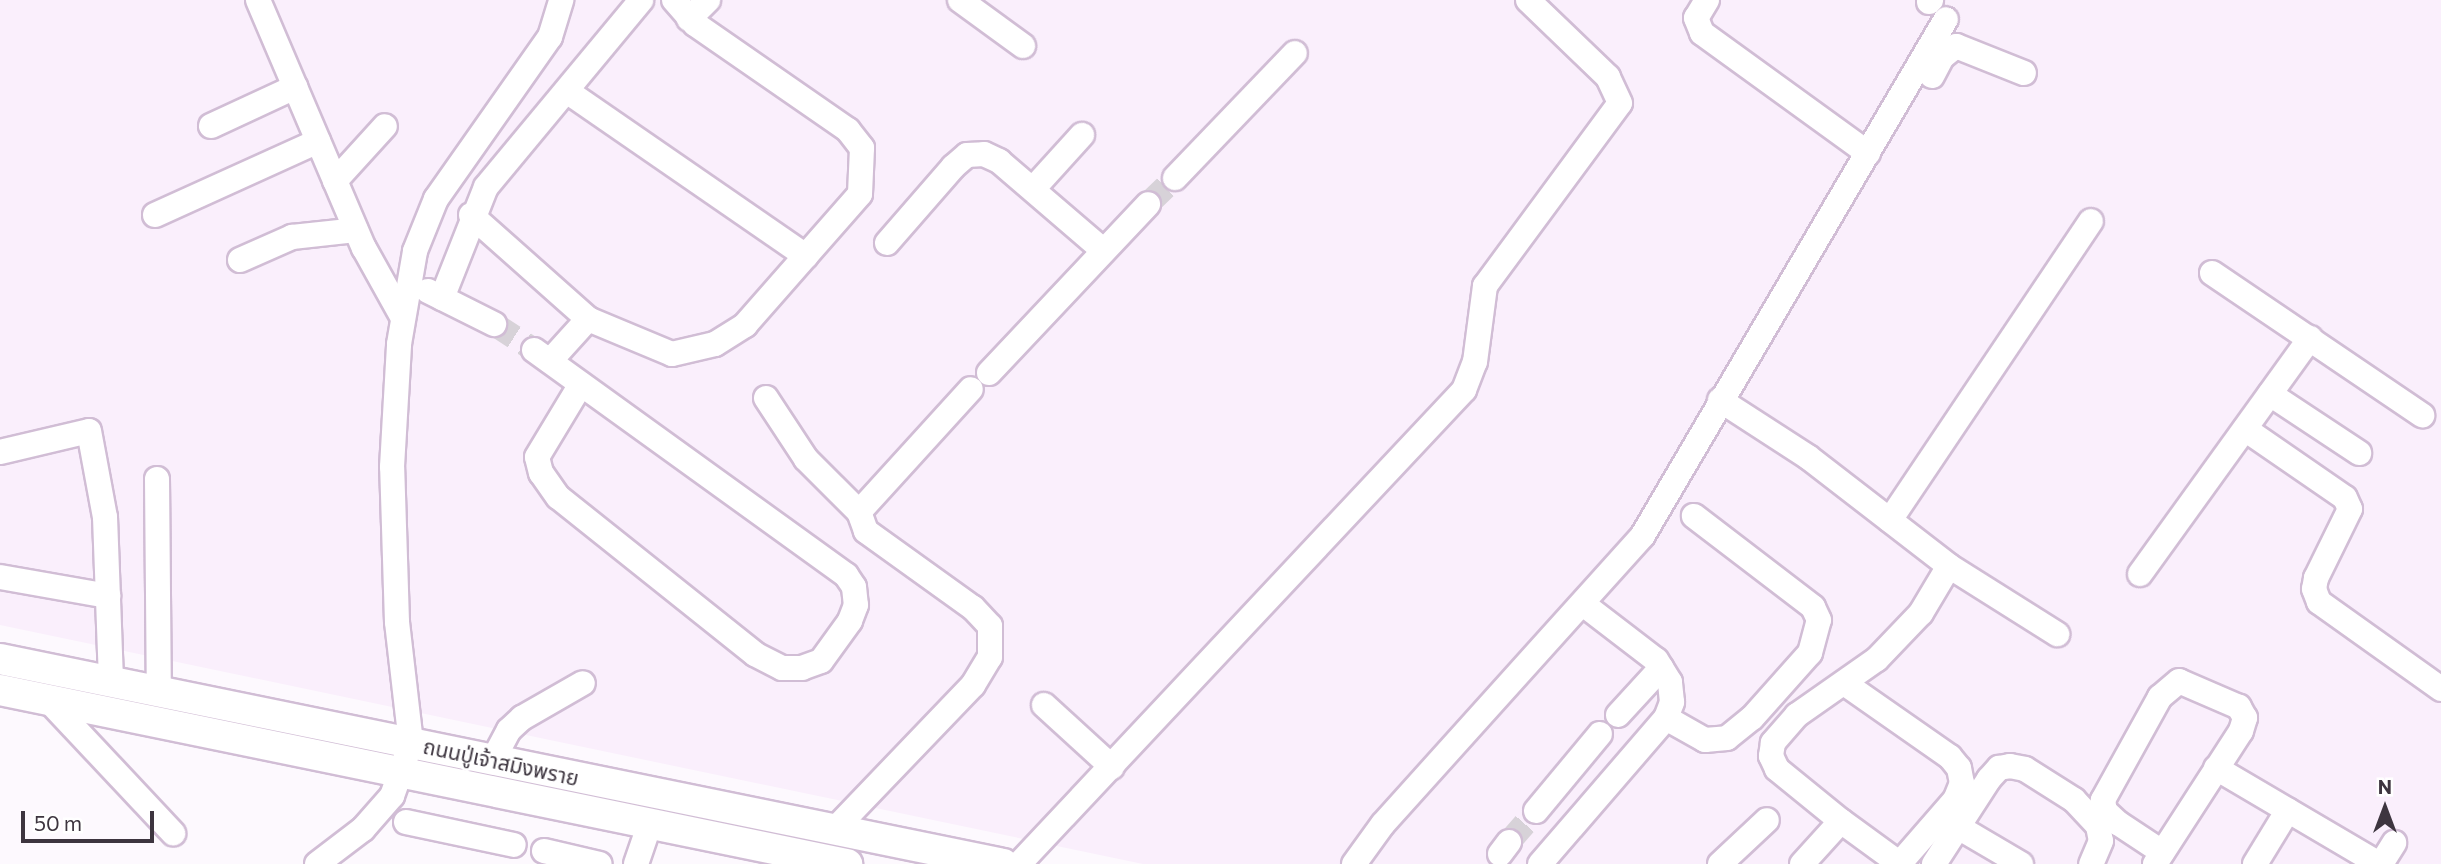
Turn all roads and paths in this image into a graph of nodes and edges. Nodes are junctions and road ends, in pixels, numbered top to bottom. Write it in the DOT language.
graph roads {
  1 [pos="258,0"];
  2 [pos="561,0"];
  3 [pos="642,0"];
  4 [pos="708,0"];
  5 [pos="960,0"];
  6 [pos="1528,0"];
  7 [pos="1707,0"];
  8 [pos="682,9"];
  9 [pos="1943,23"];
  10 [pos="1023,46"];
  11 [pos="1295,53"];
  12 [pos="2024,73"];
  13 [pos="295,87"];
  14 [pos="568,92"];
  15 [pos="1923,92"];
  16 [pos="211,126"];
  17 [pos="385,126"];
  18 [pos="1082,135"];
  19 [pos="318,141"];
  20 [pos="1868,153"];
  21 [pos="1175,178"];
  22 [pos="335,181"];
  23 [pos="1033,190"];
  24 [pos="1148,204"];
  25 [pos="155,215"];
  26 [pos="471,215"];
  27 [pos="2091,221"];
  28 [pos="356,230"];
  29 [pos="887,243"];
  30 [pos="1104,251"];
  31 [pos="806,256"];
  32 [pos="240,260"];
  33 [pos="2212,272"];
  34 [pos="409,281"];
  35 [pos="442,298"];
  36 [pos="403,318"];
  37 [pos="588,319"];
  38 [pos="494,324"];
  39 [pos="2310,338"];
  40 [pos="581,384"];
  41 [pos="2270,394"];
  42 [pos="766,398"];
  43 [pos="1720,400"];
  44 [pos="2423,415"];
  45 [pos="2245,429"];
  46 [pos="0,452"];
  47 [pos="2359,453"];
  48 [pos="0,471"];
  49 [pos="157,480"];
  50 [pos="859,512"];
  51 [pos="1694,516"];
  52 [pos="1890,520"];
  53 [pos="1949,566"];
  54 [pos="2140,574"];
  55 [pos="0,577"];
  56 [pos="107,596"];
  57 [pos="1583,604"];
  58 [pos="2057,634"];
  59 [pos="0,659"];
  60 [pos="1661,668"];
  61 [pos="1843,682"];
  62 [pos="111,683"];
  63 [pos="583,684"];
  64 [pos="0,690"];
  65 [pos="2441,690"];
  66 [pos="159,693"];
  67 [pos="48,700"];
  68 [pos="1044,705"];
  69 [pos="1618,715"];
  70 [pos="1666,718"];
  71 [pos="1600,734"];
  72 [pos="406,757"];
  73 [pos="493,760"];
  74 [pos="1112,767"];
  75 [pos="2216,768"];
  76 [pos="2288,810"];
  77 [pos="1536,811"];
  78 [pos="1767,820"];
  79 [pos="1841,821"];
  80 [pos="406,822"];
  81 [pos="650,823"];
  82 [pos="1958,827"];
  83 [pos="834,830"];
  84 [pos="173,833"];
  85 [pos="2394,843"];
  86 [pos="514,845"];
  87 [pos="544,851"];
  88 [pos="2159,858"];
  89 [pos="1900,863"];
  90 [pos="317,864"];
  91 [pos="600,864"];
  92 [pos="636,864"];
  93 [pos="848,864"];
  94 [pos="1003,864"];
  95 [pos="1018,864"];
  96 [pos="1354,864"];
  97 [pos="1540,864"];
  98 [pos="1720,864"];
  99 [pos="1802,864"];
  100 [pos="1934,864"];
  101 [pos="2021,864"];
  102 [pos="2091,864"];
  103 [pos="2255,864"];
  104 [pos="2380,864"];
  1 -- 13 [label="street"];
  2 -- 34 [label="street"];
  3 -- 14 [label="street"];
  4 -- 8 [label="street"];
  5 -- 10 [label="street"];
  6 -- 74 [label="street"];
  7 -- 20 [label="street"];
  8 -- 31 [label="street"];
  9 -- 12 [label="street"];
  9 -- 15 [label="street"];
  9 -- 20 [label="street"];
  11 -- 21 [label="street"];
  13 -- 16 [label="street"];
  13 -- 19 [label="street"];
  14 -- 26 [label="street"];
  14 -- 31 [label="street"];
  17 -- 22 [label="street"];
  18 -- 23 [label="street"];
  19 -- 22 [label="street"];
  19 -- 25 [label="street"];
  20 -- 43 [label="street"];
  22 -- 28 [label="street"];
  23 -- 29 [label="street"];
  23 -- 30 [label="street"];
  24 -- 30 [label="street"];
  26 -- 35 [label="street"];
  26 -- 37 [label="street"];
  27 -- 52 [label="street"];
  28 -- 32 [label="street"];
  28 -- 36 [label="street"];
  30 -- 50 [label="street"];
  31 -- 37 [label="street"];
  33 -- 39 [label="street"];
  34 -- 35 [label="street"];
  34 -- 36 [label="street"];
  35 -- 38 [label="street"];
  36 -- 72 [label="street"];
  37 -- 40 [label="street"];
  39 -- 41 [label="street"];
  39 -- 44 [label="street"];
  40 -- 40 [label="street"];
  41 -- 45 [label="street"];
  41 -- 47 [label="street"];
  42 -- 50 [label="street"];
  43 -- 52 [label="street"];
  43 -- 57 [label="street"];
  45 -- 54 [label="street"];
  45 -- 65 [label="street"];
  46 -- 48 [label="street"];
  46 -- 56 [label="street"];
  49 -- 66 [label="street"];
  50 -- 83 [label="street"];
  51 -- 70 [label="street"];
  52 -- 53 [label="street"];
  53 -- 58 [label="street"];
  53 -- 61 [label="street"];
  55 -- 56 [label="street"];
  56 -- 62 [label="street"];
  57 -- 60 [label="street"];
  57 -- 96 [label="street"];
  59 -- 62 [label="main road, ถนนปู่เจ้าสมิงพราย"];
  60 -- 69 [label="street"];
  60 -- 70 [label="street"];
  61 -- 79 [label="street"];
  61 -- 89 [label="street"];
  62 -- 66 [label="main road, ถนนปู่เจ้าสมิงพราย"];
  63 -- 73 [label="street"];
  64 -- 67 [label="main road, ถนนปู่เจ้าสมิงพราย"];
  66 -- 72 [label="main road, ถนนปู่เจ้าสมิงพราย"];
  67 -- 72 [label="main road, ถนนปู่เจ้าสมิงพราย"];
  67 -- 84 [label="street"];
  68 -- 74 [label="street"];
  70 -- 97 [label="street"];
  71 -- 77 [label="street"];
  72 -- 73 [label="main road, ถนนปู่เจ้าสมิงพราย"];
  72 -- 81 [label="main road, ถนนปู่เจ้าสมิงพราย"];
  72 -- 90 [label="street"];
  73 -- 83 [label="main road, ถนนปู่เจ้าสมิงพราย"];
  74 -- 95 [label="street"];
  75 -- 76 [label="street"];
  75 -- 88 [label="street"];
  75 -- 88 [label="street"];
  76 -- 103 [label="street"];
  76 -- 104 [label="street"];
  78 -- 98 [label="street"];
  79 -- 89 [label="street"];
  79 -- 99 [label="street"];
  80 -- 86 [label="street"];
  81 -- 92 [label="street"];
  81 -- 93 [label="main road, ถนนปู่เจ้าสมิงพราย"];
  82 -- 100 [label="street"];
  82 -- 101 [label="street"];
  82 -- 102 [label="street"];
  83 -- 94 [label="main road, ถนนปู่เจ้าสมิงพราย"];
  85 -- 104 [label="street"];
  87 -- 91 [label="street"];
}
